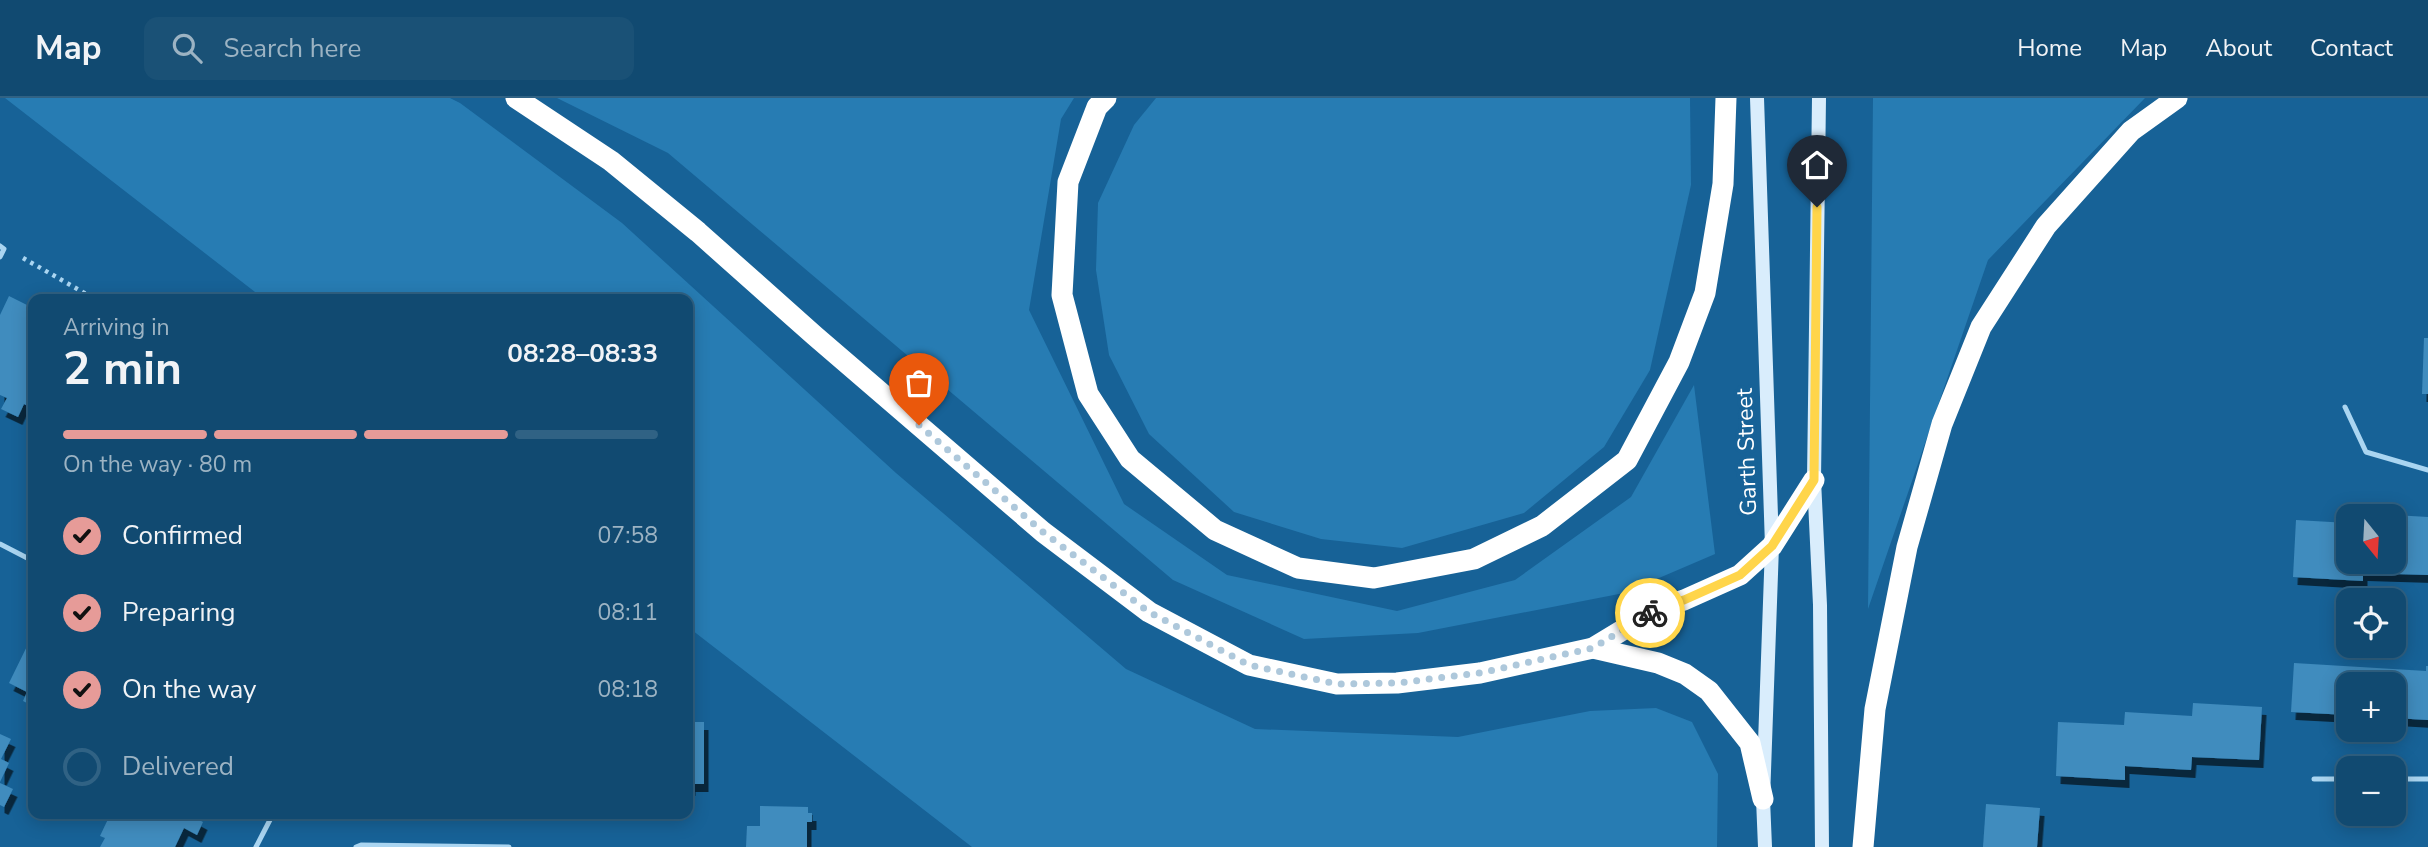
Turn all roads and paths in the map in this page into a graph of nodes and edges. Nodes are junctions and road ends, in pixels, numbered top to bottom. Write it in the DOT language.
graph roads {
  1 [pos="516,98"];
  2 [pos="1106,98"];
  3 [pos="1726,98"];
  4 [pos="1757,98"];
  5 [pos="1819,98"];
  6 [pos="2177,98"];
  7 [pos="2,247"];
  8 [pos="0,257"];
  9 [pos="87,294"];
  10 [pos="2345,407"];
  11 [pos="2428,470"];
  12 [pos="1814,480"];
  13 [pos="0,544"];
  14 [pos="1772,546"];
  15 [pos="28,558"];
  16 [pos="1593,648"];
  17 [pos="2314,779"];
  18 [pos="2336,779"];
  19 [pos="2406,779"];
  20 [pos="2428,779"];
  21 [pos="1763,799"];
  22 [pos="270,819"];
  23 [pos="256,847"];
  24 [pos="356,847"];
  25 [pos="509,847"];
  26 [pos="1765,847"];
  27 [pos="1822,847"];
  28 [pos="1863,847"];
  1 -- 16 [label="highway"];
  2 -- 3 [label="highway"];
  4 -- 14 [label="main road, Garth Street"];
  5 -- 12 [label="main road"];
  6 -- 28 [label="highway"];
  7 -- 8 [label="lane"];
  7 -- 9 [label="path"];
  10 -- 11 [label="lane"];
  12 -- 14 [label="highway"];
  12 -- 27 [label="main road"];
  13 -- 15 [label="lane"];
  14 -- 16 [label="highway"];
  14 -- 21 [label="main road, Garth Street"];
  16 -- 21 [label="highway"];
  17 -- 18 [label="lane"];
  19 -- 20 [label="lane"];
  21 -- 26 [label="main road, Garth Street"];
  22 -- 23 [label="lane"];
  24 -- 25 [label="lane"];
}
